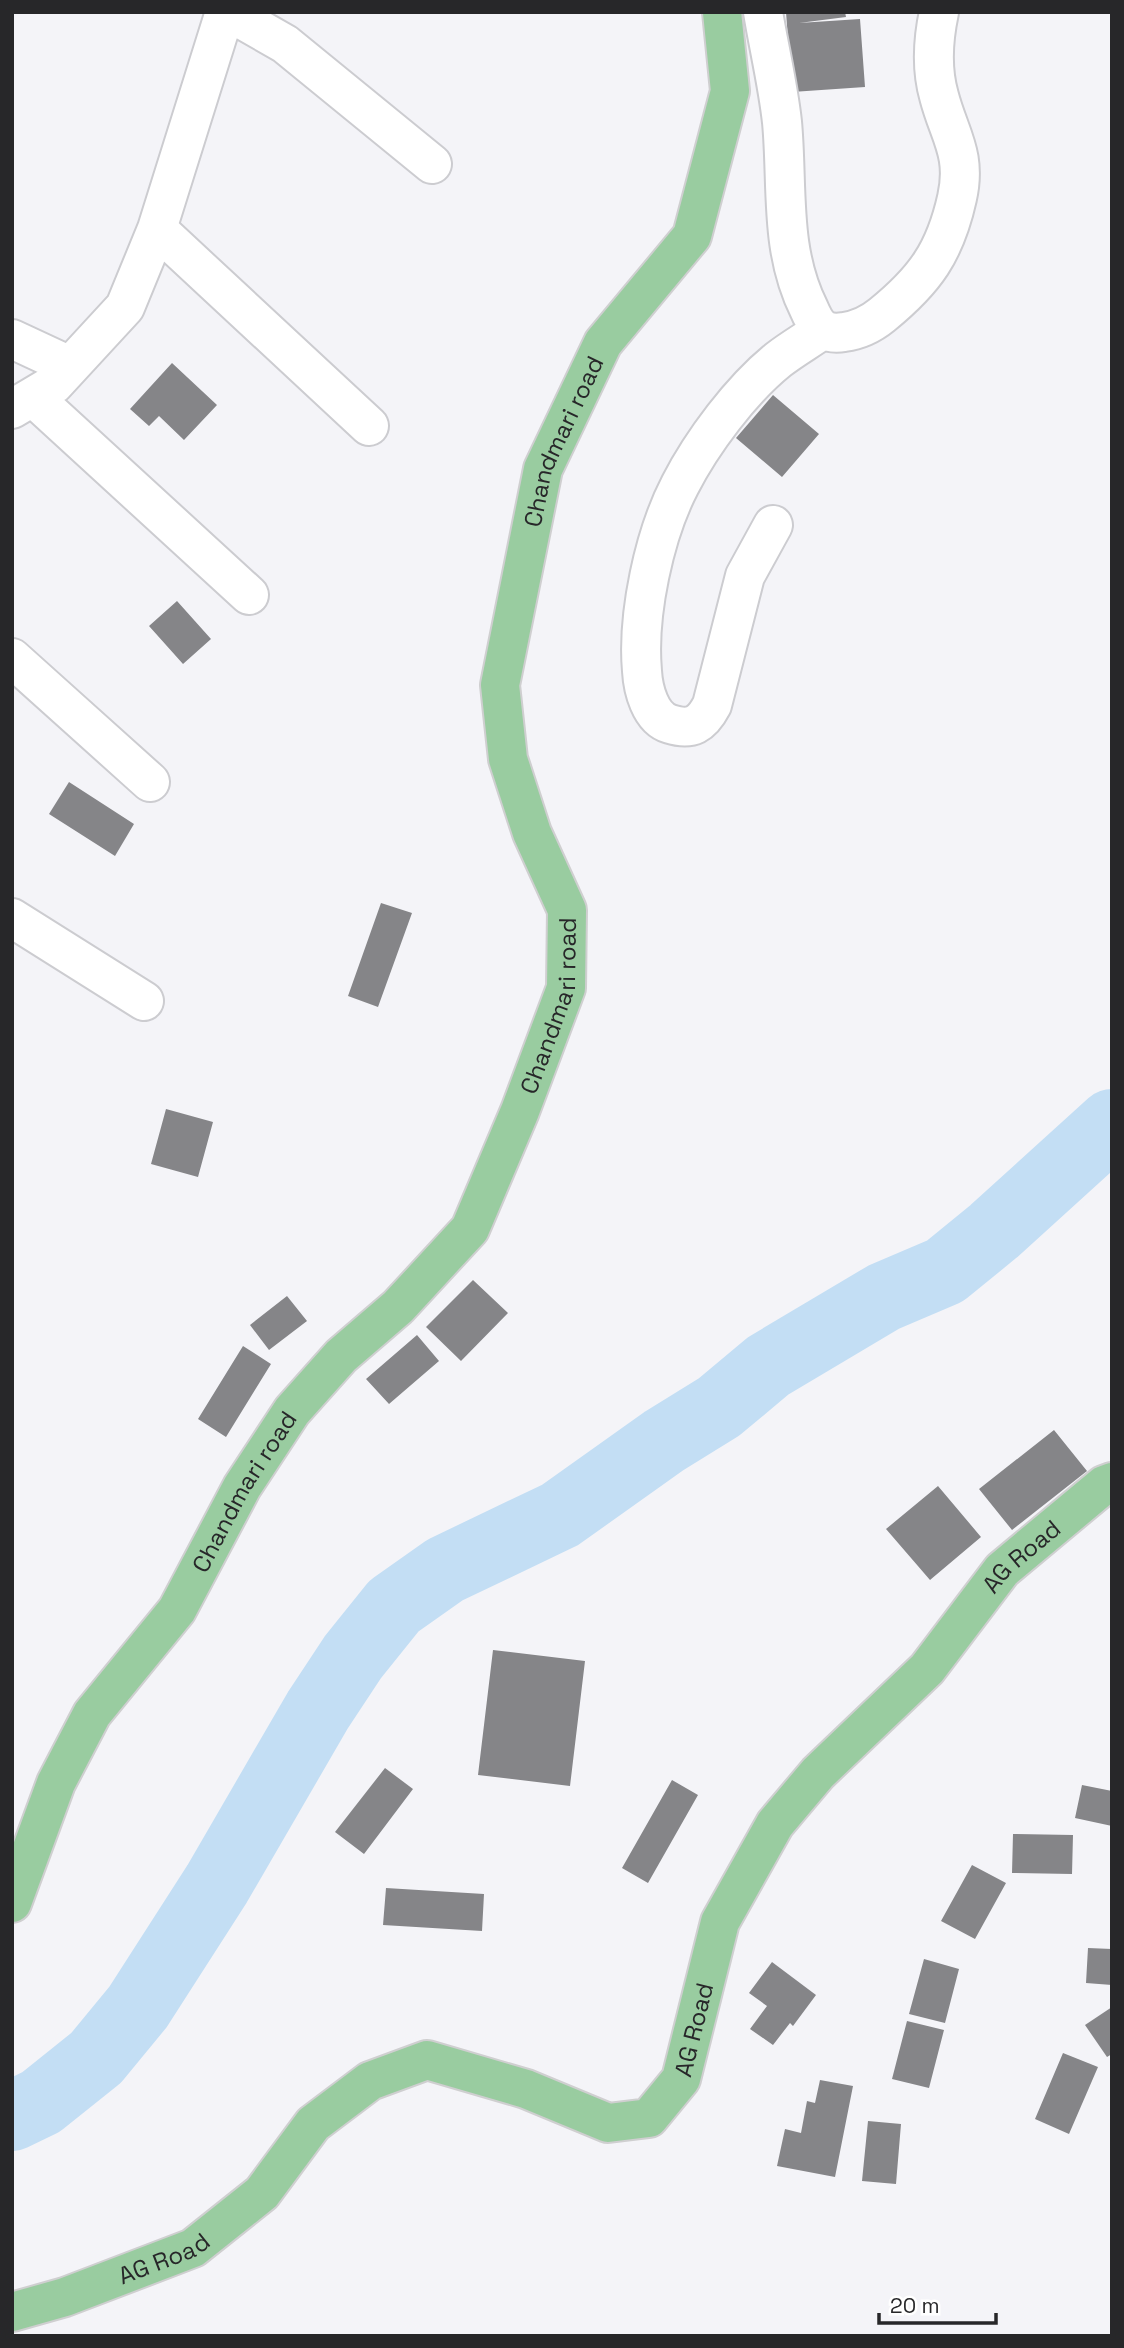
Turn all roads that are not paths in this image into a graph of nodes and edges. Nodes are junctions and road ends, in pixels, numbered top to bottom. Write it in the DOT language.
graph roads {
  1 [pos="227,12"];
  2 [pos="722,12"];
  3 [pos="763,12"];
  4 [pos="939,12"];
  5 [pos="432,164"];
  6 [pos="157,229"];
  7 [pos="822,330"];
  8 [pos="12,340"];
  9 [pos="70,366"];
  10 [pos="22,403"];
  11 [pos="369,426"];
  12 [pos="773,526"];
  13 [pos="249,595"];
  14 [pos="12,658"];
  15 [pos="150,782"];
  16 [pos="12,918"];
  17 [pos="144,1001"];
  18 [pos="1112,1482"];
  19 [pos="12,1903"];
  20 [pos="12,2312"];
  1 -- 5 [label="street"];
  1 -- 6 [label="street"];
  2 -- 19 [label="main road, Chandmari road"];
  3 -- 7 [label="street"];
  4 -- 7 [label="street"];
  6 -- 9 [label="street"];
  6 -- 11 [label="street"];
  7 -- 12 [label="street"];
  8 -- 9 [label="street"];
  9 -- 10 [label="street"];
  10 -- 13 [label="street"];
  14 -- 15 [label="street"];
  16 -- 17 [label="street"];
  18 -- 20 [label="main road, AG Road"];
}
